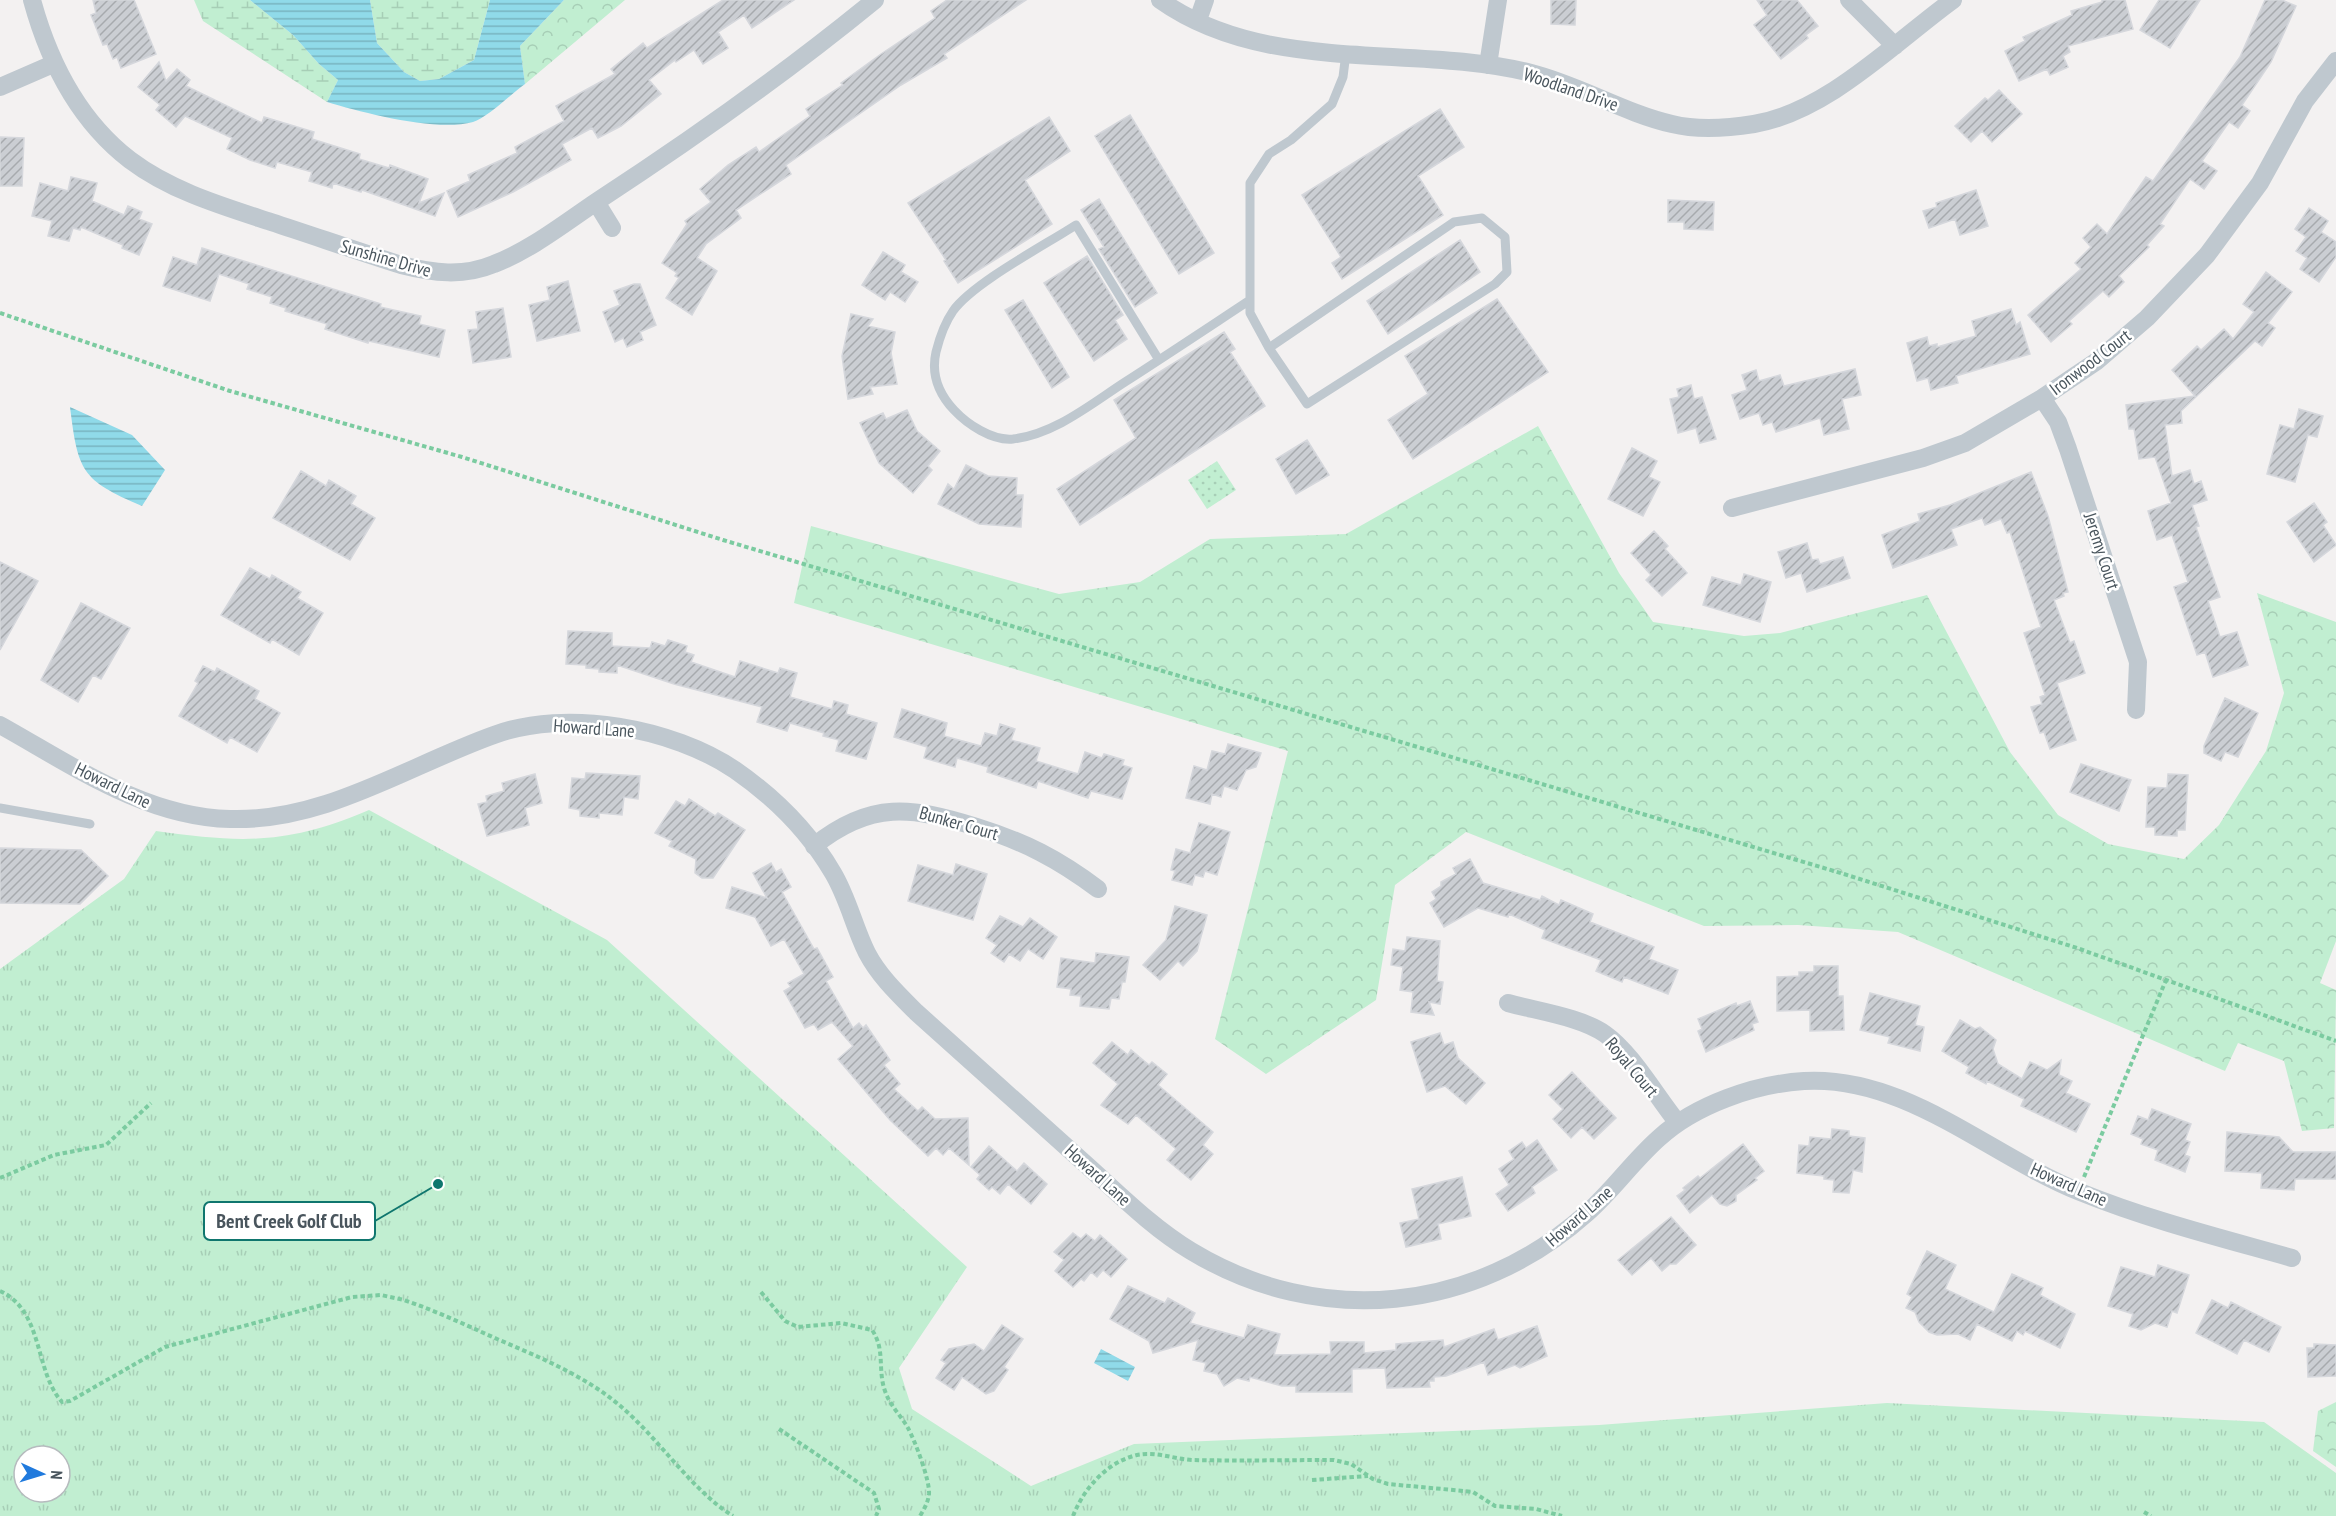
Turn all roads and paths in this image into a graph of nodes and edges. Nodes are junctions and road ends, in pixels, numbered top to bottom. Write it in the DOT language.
graph roads {
  1 [pos="32,0"];
  2 [pos="875,0"];
  3 [pos="1160,0"];
  4 [pos="1205,0"];
  5 [pos="1498,0"];
  6 [pos="1849,0"];
  7 [pos="1953,0"];
  8 [pos="1198,20"];
  9 [pos="1895,46"];
  10 [pos="1346,53"];
  11 [pos="2336,61"];
  12 [pos="53,64"];
  13 [pos="1488,65"];
  14 [pos="0,87"];
  15 [pos="596,202"];
  16 [pos="612,228"];
  17 [pos="1250,300"];
  18 [pos="0,313"];
  19 [pos="1269,348"];
  20 [pos="1159,360"];
  21 [pos="2042,398"];
  22 [pos="1732,508"];
  23 [pos="2136,710"];
  24 [pos="0,725"];
  25 [pos="0,808"];
  26 [pos="90,824"];
  27 [pos="814,846"];
  28 [pos="1098,889"];
  29 [pos="2166,980"];
  30 [pos="1508,1003"];
  31 [pos="2336,1041"];
  32 [pos="151,1103"];
  33 [pos="1678,1123"];
  34 [pos="0,1178"];
  35 [pos="2078,1191"];
  36 [pos="2292,1258"];
  37 [pos="0,1291"];
  38 [pos="762,1292"];
  39 [pos="779,1429"];
  40 [pos="1368,1476"];
  41 [pos="1312,1480"];
  42 [pos="2144,1512"];
  43 [pos="733,1516"];
  44 [pos="876,1516"];
  45 [pos="920,1516"];
  46 [pos="1073,1516"];
  47 [pos="1562,1516"];
  48 [pos="2151,1516"];
  1 -- 12 [label="street, Sunshine Drive"];
  2 -- 15 [label="street, Sunshine Drive"];
  3 -- 8 [label="street, Woodland Drive"];
  4 -- 8 [label="street"];
  5 -- 13 [label="street"];
  6 -- 9 [label="street"];
  7 -- 9 [label="street, Woodland Drive"];
  8 -- 10 [label="street, Woodland Drive"];
  9 -- 13 [label="street, Woodland Drive"];
  10 -- 13 [label="street, Woodland Drive"];
  10 -- 17 [label="lane"];
  11 -- 21 [label="street, Ironwood Court"];
  12 -- 14 [label="street"];
  12 -- 15 [label="street, Sunshine Drive"];
  15 -- 16 [label="street"];
  17 -- 19 [label="lane"];
  17 -- 20 [label="lane"];
  18 -- 29 [label="path"];
  19 -- 19 [label="lane"];
  20 -- 20 [label="lane"];
  21 -- 22 [label="street, Ironwood Court"];
  21 -- 23 [label="street, Jeremy Court"];
  24 -- 27 [label="street, Howard Lane"];
  25 -- 26 [label="lane"];
  27 -- 28 [label="street, Bunker Court"];
  27 -- 33 [label="street, Howard Lane"];
  29 -- 31 [label="path"];
  29 -- 35 [label="path"];
  30 -- 33 [label="street, Royal Court"];
  32 -- 34 [label="path"];
  33 -- 35 [label="street, Howard Lane"];
  35 -- 36 [label="street, Howard Lane"];
  37 -- 43 [label="path"];
  38 -- 45 [label="path"];
  39 -- 44 [label="path"];
  40 -- 41 [label="path"];
  40 -- 46 [label="path"];
  40 -- 47 [label="path"];
  42 -- 48 [label="path"];
}
